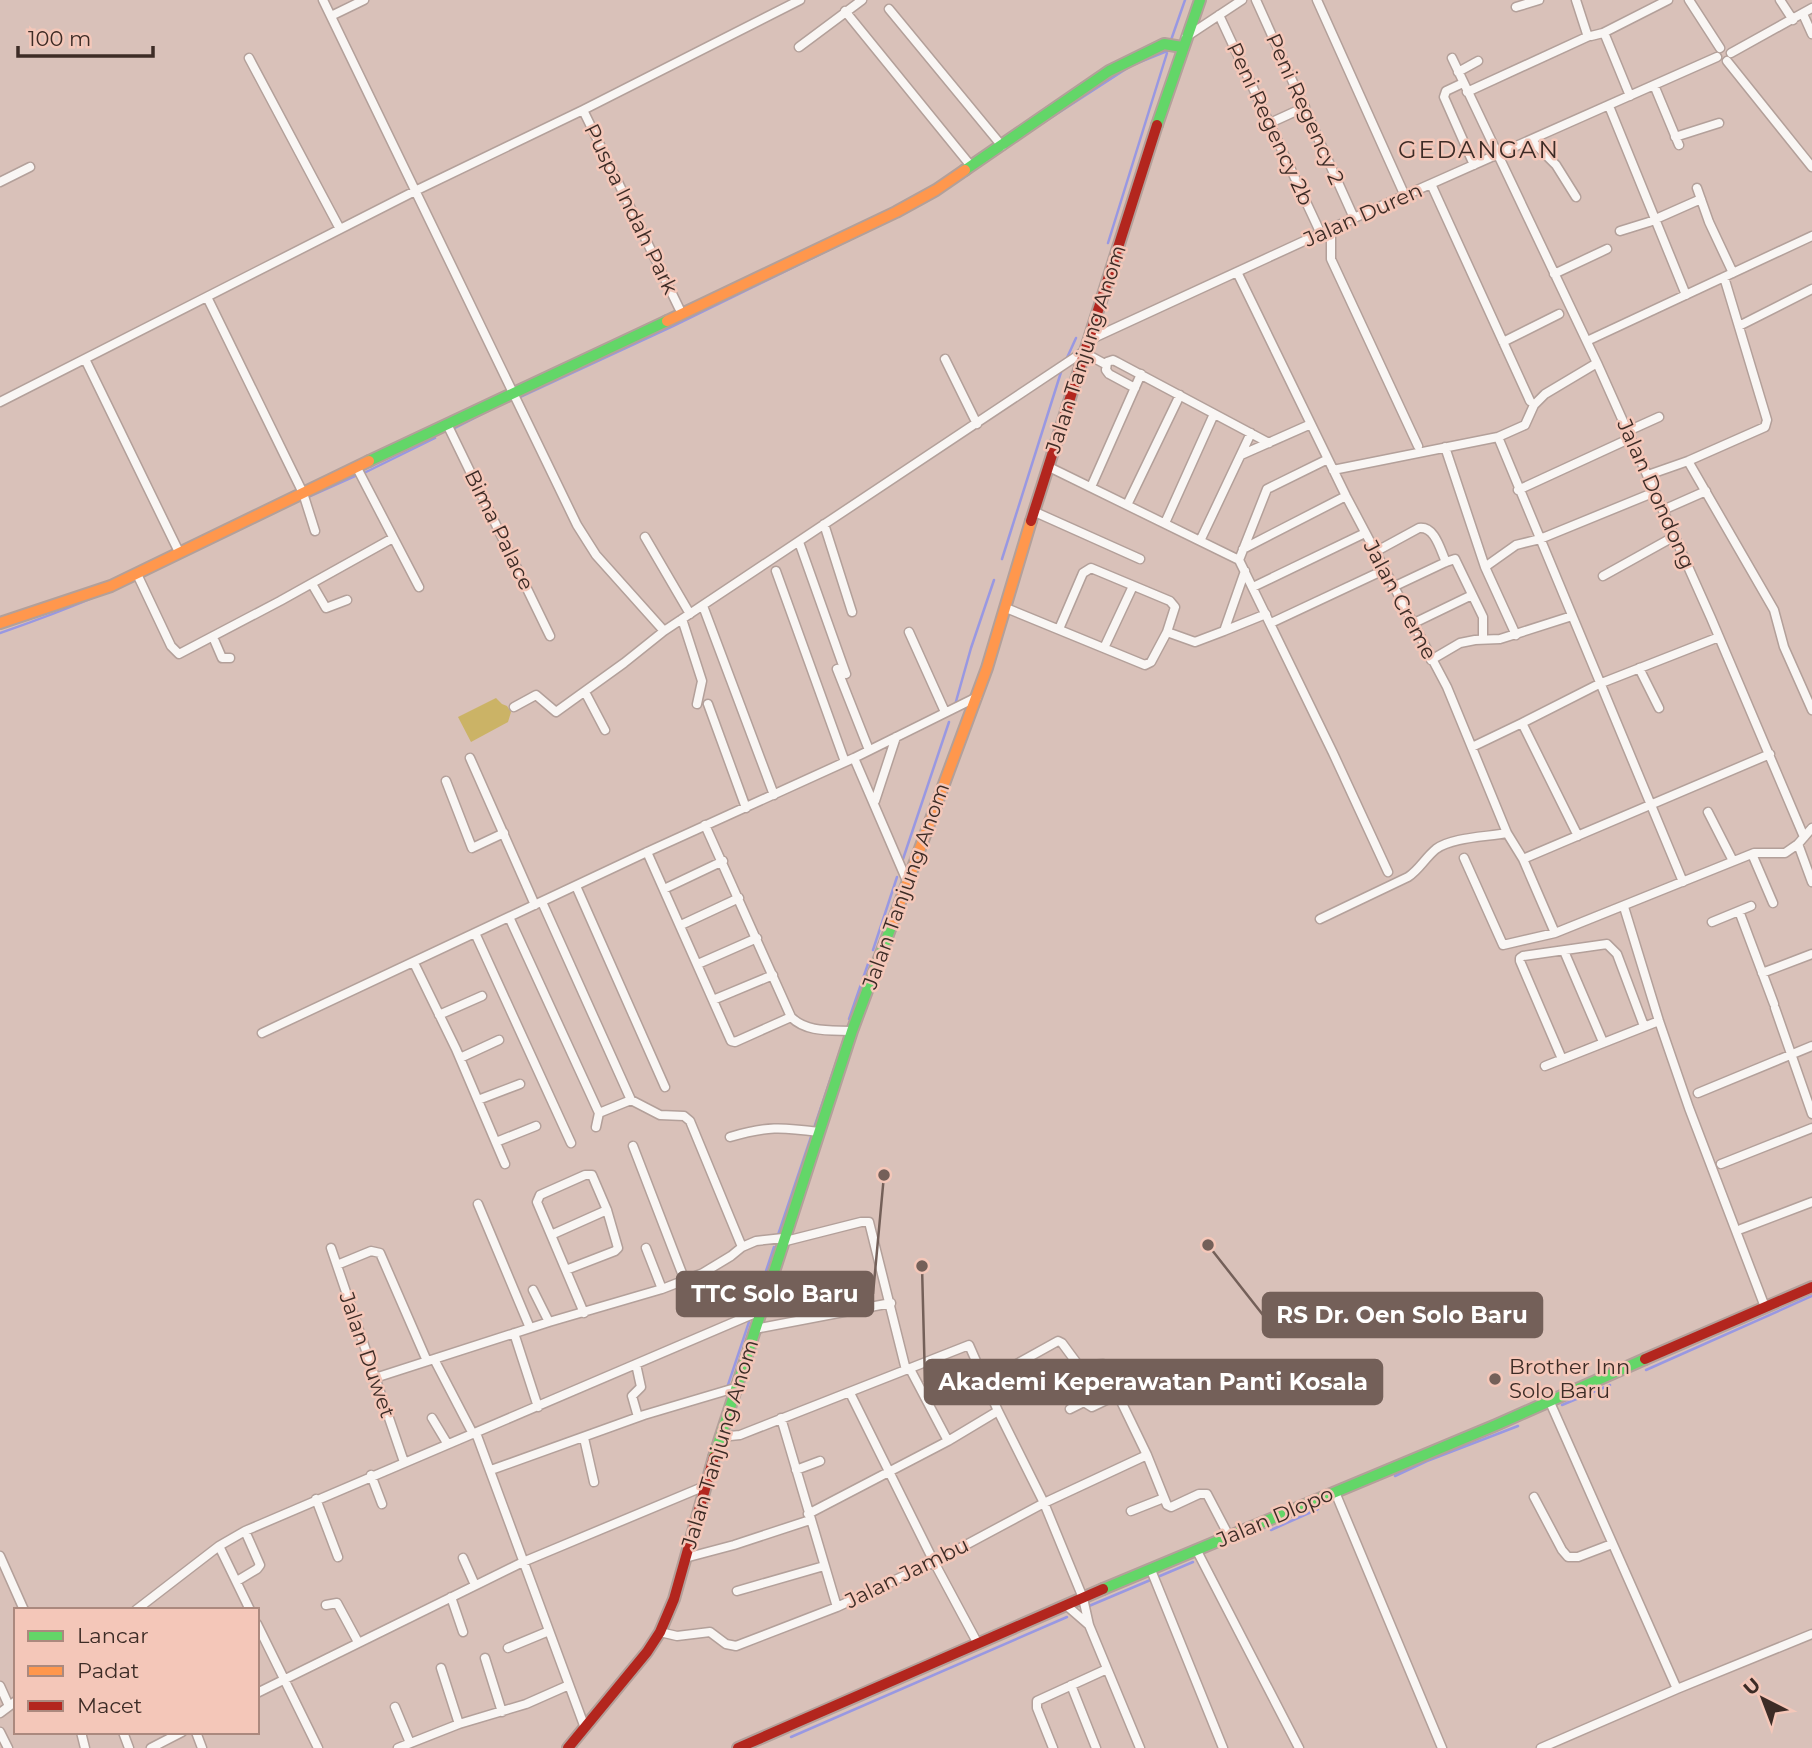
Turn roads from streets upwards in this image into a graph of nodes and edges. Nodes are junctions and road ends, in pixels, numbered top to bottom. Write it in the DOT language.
graph roads {
  1 [pos="323,0"];
  2 [pos="364,0"];
  3 [pos="800,0"];
  4 [pos="862,0"];
  5 [pos="1200,0"];
  6 [pos="1242,0"];
  7 [pos="1256,0"];
  8 [pos="1317,0"];
  9 [pos="1539,0"];
  10 [pos="1576,0"];
  11 [pos="1668,0"];
  12 [pos="1689,0"];
  13 [pos="1780,0"];
  14 [pos="1808,0"];
  15 [pos="1516,7"];
  16 [pos="1812,8"];
  17 [pos="889,9"];
  18 [pos="845,11"];
  19 [pos="1803,13"];
  20 [pos="1219,15"];
  21 [pos="331,16"];
  22 [pos="1793,20"];
  23 [pos="1603,33"];
  24 [pos="1812,34"];
  25 [pos="1589,36"];
  26 [pos="1180,41"];
  27 [pos="799,47"];
  28 [pos="1718,52"];
  29 [pos="1729,57"];
  30 [pos="248,58"];
  31 [pos="1452,58"];
  32 [pos="1478,61"];
  33 [pos="1458,72"];
  34 [pos="1654,85"];
  35 [pos="1465,88"];
  36 [pos="1630,96"];
  37 [pos="1609,106"];
  38 [pos="1305,107"];
  39 [pos="583,110"];
  40 [pos="1719,122"];
  41 [pos="1270,123"];
  42 [pos="1675,136"];
  43 [pos="1532,141"];
  44 [pos="1679,145"];
  45 [pos="1002,146"];
  46 [pos="1498,154"];
  47 [pos="1474,165"];
  48 [pos="971,166"];
  49 [pos="30,167"];
  50 [pos="1812,167"];
  51 [pos="0,182"];
  52 [pos="1431,184"];
  53 [pos="1697,188"];
  54 [pos="415,191"];
  55 [pos="1405,196"];
  56 [pos="1576,197"];
  57 [pos="1701,199"];
  58 [pos="1354,219"];
  59 [pos="1654,219"];
  60 [pos="340,229"];
  61 [pos="1331,229"];
  62 [pos="1620,231"];
  63 [pos="1321,234"];
  64 [pos="1812,236"];
  65 [pos="1606,249"];
  66 [pos="1237,272"];
  67 [pos="1554,274"];
  68 [pos="1728,275"];
  69 [pos="1812,289"];
  70 [pos="1686,295"];
  71 [pos="207,297"];
  72 [pos="679,308"];
  73 [pos="1559,314"];
  74 [pos="1739,326"];
  75 [pos="1587,341"];
  76 [pos="1503,342"];
  77 [pos="1085,346"];
  78 [pos="85,359"];
  79 [pos="945,359"];
  80 [pos="1597,362"];
  81 [pos="1105,364"];
  82 [pos="1141,374"];
  83 [pos="1135,388"];
  84 [pos="511,393"];
  85 [pos="1180,396"];
  86 [pos="1530,401"];
  87 [pos="0,402"];
  88 [pos="1214,414"];
  89 [pos="1659,417"];
  90 [pos="447,424"];
  91 [pos="977,424"];
  92 [pos="1311,424"];
  93 [pos="1251,433"];
  94 [pos="1629,435"];
  95 [pos="1497,437"];
  96 [pos="1269,443"];
  97 [pos="1418,446"];
  98 [pos="1445,447"];
  99 [pos="1241,455"];
  100 [pos="1328,459"];
  101 [pos="1688,461"];
  102 [pos="1049,467"];
  103 [pos="357,468"];
  104 [pos="1333,470"];
  105 [pos="1648,475"];
  106 [pos="1091,487"];
  107 [pos="1518,490"];
  108 [pos="1706,491"];
  109 [pos="1655,492"];
  110 [pos="303,493"];
  111 [pos="1346,496"];
  112 [pos="1127,505"];
  113 [pos="1663,510"];
  114 [pos="1035,512"];
  115 [pos="1165,523"];
  116 [pos="824,524"];
  117 [pos="315,531"];
  118 [pos="1365,533"];
  119 [pos="1675,536"];
  120 [pos="645,537"];
  121 [pos="393,538"];
  122 [pos="1539,539"];
  123 [pos="1200,541"];
  124 [pos="799,542"];
  125 [pos="1242,549"];
  126 [pos="179,552"];
  127 [pos="1376,552"];
  128 [pos="1140,559"];
  129 [pos="1239,559"];
  130 [pos="1446,562"];
  131 [pos="1485,567"];
  132 [pos="1384,570"];
  133 [pos="776,572"];
  134 [pos="1245,572"];
  135 [pos="1603,576"];
  136 [pos="139,578"];
  137 [pos="312,584"];
  138 [pos="1133,586"];
  139 [pos="419,587"];
  140 [pos="1253,587"];
  141 [pos="1393,587"];
  142 [pos="1472,595"];
  143 [pos="347,600"];
  144 [pos="703,606"];
  145 [pos="1006,608"];
  146 [pos="852,612"];
  147 [pos="1266,614"];
  148 [pos="686,616"];
  149 [pos="1572,616"];
  150 [pos="0,623"];
  151 [pos="1271,623"];
  152 [pos="1412,624"];
  153 [pos="1059,629"];
  154 [pos="664,631"];
  155 [pos="1224,631"];
  156 [pos="909,632"];
  157 [pos="1167,632"];
  158 [pos="1516,635"];
  159 [pos="550,636"];
  160 [pos="213,637"];
  161 [pos="1719,638"];
  162 [pos="1483,639"];
  163 [pos="1104,648"];
  164 [pos="230,658"];
  165 [pos="1431,660"];
  166 [pos="1639,668"];
  167 [pos="837,669"];
  168 [pos="846,674"];
  169 [pos="1599,684"];
  170 [pos="585,692"];
  171 [pos="977,697"];
  172 [pos="697,704"];
  173 [pos="708,704"];
  174 [pos="514,707"];
  175 [pos="1660,708"];
  176 [pos="1812,710"];
  177 [pos="945,712"];
  178 [pos="1522,723"];
  179 [pos="605,730"];
  180 [pos="896,737"];
  181 [pos="1472,747"];
  182 [pos="869,750"];
  183 [pos="1770,754"];
  184 [pos="470,758"];
  185 [pos="854,758"];
  186 [pos="845,762"];
  187 [pos="446,781"];
  188 [pos="774,795"];
  189 [pos="874,801"];
  190 [pos="1651,805"];
  191 [pos="746,808"];
  192 [pos="1708,812"];
  193 [pos="705,825"];
  194 [pos="1812,828"];
  195 [pos="504,833"];
  196 [pos="1507,833"];
  197 [pos="1578,836"];
  198 [pos="1801,841"];
  199 [pos="648,852"];
  200 [pos="1752,854"];
  201 [pos="1464,858"];
  202 [pos="1523,859"];
  203 [pos="723,861"];
  204 [pos="1733,861"];
  205 [pos="1388,872"];
  206 [pos="907,880"];
  207 [pos="1683,882"];
  208 [pos="1812,882"];
  209 [pos="576,886"];
  210 [pos="664,889"];
  211 [pos="739,898"];
  212 [pos="1773,903"];
  213 [pos="539,904"];
  214 [pos="1751,906"];
  215 [pos="1624,907"];
  216 [pos="1739,911"];
  217 [pos="509,916"];
  218 [pos="1320,919"];
  219 [pos="1712,922"];
  220 [pos="681,925"];
  221 [pos="475,933"];
  222 [pos="1555,933"];
  223 [pos="757,938"];
  224 [pos="1564,951"];
  225 [pos="1812,954"];
  226 [pos="414,963"];
  227 [pos="698,964"];
  228 [pos="1762,973"];
  229 [pos="773,975"];
  230 [pos="482,996"];
  231 [pos="713,1000"];
  232 [pos="439,1015"];
  233 [pos="791,1017"];
  234 [pos="1659,1021"];
  235 [pos="1644,1026"];
  236 [pos="852,1031"];
  237 [pos="262,1033"];
  238 [pos="499,1040"];
  239 [pos="1603,1042"];
  240 [pos="1812,1046"];
  241 [pos="1791,1055"];
  242 [pos="460,1058"];
  243 [pos="1562,1059"];
  244 [pos="1545,1066"];
  245 [pos="520,1084"];
  246 [pos="665,1087"];
  247 [pos="1698,1093"];
  248 [pos="478,1100"];
  249 [pos="631,1100"];
  250 [pos="599,1113"];
  251 [pos="1812,1114"];
  252 [pos="536,1126"];
  253 [pos="596,1128"];
  254 [pos="1812,1128"];
  255 [pos="819,1132"];
  256 [pos="730,1137"];
  257 [pos="496,1142"];
  258 [pos="571,1143"];
  259 [pos="633,1146"];
  260 [pos="505,1164"];
  261 [pos="1721,1164"];
  262 [pos="1812,1202"];
  263 [pos="478,1204"];
  264 [pos="607,1210"];
  265 [pos="1741,1229"];
  266 [pos="551,1235"];
  267 [pos="783,1240"];
  268 [pos="742,1247"];
  269 [pos="331,1248"];
  270 [pos="646,1248"];
  271 [pos="337,1265"];
  272 [pos="566,1269"];
  273 [pos="685,1281"];
  274 [pos="1812,1287"];
  275 [pos="662,1289"];
  276 [pos="533,1290"];
  277 [pos="891,1303"];
  278 [pos="1765,1307"];
  279 [pos="760,1311"];
  280 [pos="584,1313"];
  281 [pos="549,1322"];
  282 [pos="530,1328"];
  283 [pos="755,1329"];
  284 [pos="514,1333"];
  285 [pos="431,1360"];
  286 [pos="636,1364"];
  287 [pos="1013,1366"];
  288 [pos="908,1370"];
  289 [pos="375,1378"];
  290 [pos="735,1388"];
  291 [pos="850,1393"];
  292 [pos="1118,1394"];
  293 [pos="1551,1405"];
  294 [pos="538,1406"];
  295 [pos="1070,1409"];
  296 [pos="998,1411"];
  297 [pos="432,1418"];
  298 [pos="638,1418"];
  299 [pos="781,1418"];
  300 [pos="474,1434"];
  301 [pos="720,1437"];
  302 [pos="584,1438"];
  303 [pos="948,1441"];
  304 [pos="447,1443"];
  305 [pos="1147,1455"];
  306 [pos="820,1461"];
  307 [pos="404,1462"];
  308 [pos="491,1470"];
  309 [pos="796,1470"];
  310 [pos="889,1472"];
  311 [pos="371,1475"];
  312 [pos="594,1482"];
  313 [pos="705,1486"];
  314 [pos="1335,1492"];
  315 [pos="1534,1497"];
  316 [pos="1164,1498"];
  317 [pos="316,1499"];
  318 [pos="1044,1503"];
  319 [pos="382,1504"];
  320 [pos="1131,1511"];
  321 [pos="809,1517"];
  322 [pos="245,1531"];
  323 [pos="1230,1538"];
  324 [pos="1612,1544"];
  325 [pos="219,1546"];
  326 [pos="1197,1551"];
  327 [pos="0,1556"];
  328 [pos="338,1557"];
  329 [pos="463,1558"];
  330 [pos="685,1558"];
  331 [pos="523,1562"];
  332 [pos="934,1562"];
  333 [pos="824,1566"];
  334 [pos="1154,1576"];
  335 [pos="237,1581"];
  336 [pos="475,1585"];
  337 [pos="737,1591"];
  338 [pos="452,1597"];
  339 [pos="1083,1598"];
  340 [pos="326,1605"];
  341 [pos="1066,1605"];
  342 [pos="148,1606"];
  343 [pos="837,1607"];
  344 [pos="23,1608"];
  345 [pos="249,1608"];
  346 [pos="1089,1625"];
  347 [pos="259,1628"];
  348 [pos="549,1631"];
  349 [pos="463,1632"];
  350 [pos="660,1632"];
  351 [pos="1812,1634"];
  352 [pos="358,1642"];
  353 [pos="978,1644"];
  354 [pos="508,1648"];
  355 [pos="485,1658"];
  356 [pos="441,1668"];
  357 [pos="1107,1669"];
  358 [pos="284,1679"];
  359 [pos="569,1685"];
  360 [pos="1071,1685"];
  361 [pos="0,1686"];
  362 [pos="1676,1689"];
  363 [pos="259,1692"];
  364 [pos="13,1703"];
  365 [pos="395,1707"];
  366 [pos="502,1712"];
  367 [pos="0,1713"];
  368 [pos="459,1724"];
  369 [pos="585,1728"];
  370 [pos="0,1732"];
  371 [pos="178,1734"];
  372 [pos="410,1743"];
  373 [pos="8,1748"];
  374 [pos="151,1748"];
  375 [pos="318,1748"];
  376 [pos="398,1748"];
  377 [pos="569,1748"];
  378 [pos="738,1748"];
  379 [pos="1053,1748"];
  380 [pos="1096,1748"];
  381 [pos="1140,1748"];
  382 [pos="1223,1748"];
  383 [pos="1299,1748"];
  384 [pos="1442,1748"];
  385 [pos="1541,1748"];
  1 -- 21 [label="street"];
  2 -- 21 [label="street"];
  3 -- 39 [label="street"];
  4 -- 18 [label="street"];
  5 -- 26 [label="street, Jalan Tanjung Anom"];
  6 -- 20 [label="street"];
  7 -- 38 [label="street, Peni Regency 2"];
  8 -- 55 [label="street"];
  9 -- 15 [label="street"];
  10 -- 25 [label="street"];
  11 -- 23 [label="street"];
  12 -- 28 [label="street"];
  13 -- 22 [label="street"];
  14 -- 16 [label="street"];
  16 -- 19 [label="street"];
  17 -- 45 [label="street"];
  18 -- 27 [label="street"];
  18 -- 48 [label="street"];
  19 -- 22 [label="street"];
  19 -- 24 [label="street"];
  20 -- 26 [label="street"];
  20 -- 41 [label="street, Peni Regency 2b"];
  21 -- 54 [label="street"];
  22 -- 29 [label="street"];
  23 -- 25 [label="street"];
  23 -- 36 [label="street"];
  25 -- 35 [label="street"];
  26 -- 45 [label="street"];
  26 -- 77 [label="street, Jalan Tanjung Anom"];
  28 -- 29 [label="street"];
  28 -- 29 [label="street"];
  28 -- 34 [label="street, Jalan Duren"];
  29 -- 50 [label="street"];
  30 -- 60 [label="street"];
  31 -- 33 [label="street, Jalan Dondong"];
  32 -- 33 [label="street"];
  33 -- 35 [label="street, Jalan Dondong"];
  34 -- 36 [label="street, Jalan Duren"];
  34 -- 42 [label="street"];
  35 -- 46 [label="street, Jalan Dondong"];
  35 -- 47 [label="street"];
  36 -- 37 [label="street, Jalan Duren"];
  37 -- 43 [label="street, Jalan Duren"];
  37 -- 59 [label="street"];
  38 -- 41 [label="street"];
  38 -- 58 [label="street, Peni Regency 2"];
  39 -- 54 [label="street"];
  39 -- 72 [label="street, Puspa Indah Park"];
  40 -- 42 [label="street"];
  41 -- 63 [label="street, Peni Regency 2b"];
  42 -- 44 [label="street"];
  43 -- 46 [label="street, Jalan Duren"];
  43 -- 56 [label="street"];
  45 -- 48 [label="street"];
  46 -- 47 [label="street, Jalan Duren"];
  46 -- 67 [label="street, Jalan Dondong"];
  47 -- 52 [label="street, Jalan Duren"];
  48 -- 84 [label="street"];
  49 -- 51 [label="street"];
  52 -- 55 [label="street, Jalan Duren"];
  52 -- 76 [label="street"];
  53 -- 57 [label="street"];
  54 -- 60 [label="street"];
  54 -- 84 [label="street"];
  55 -- 58 [label="street, Jalan Duren"];
  57 -- 59 [label="street"];
  57 -- 68 [label="street"];
  58 -- 61 [label="street, Jalan Duren"];
  59 -- 62 [label="street"];
  59 -- 70 [label="street"];
  60 -- 71 [label="street"];
  61 -- 63 [label="street, Jalan Duren"];
  61 -- 97 [label="street"];
  63 -- 66 [label="street, Jalan Duren"];
  64 -- 68 [label="street"];
  65 -- 67 [label="street"];
  66 -- 77 [label="street, Jalan Duren"];
  66 -- 92 [label="street, Jalan Creme"];
  67 -- 75 [label="street, Jalan Dondong"];
  68 -- 70 [label="street"];
  68 -- 74 [label="street"];
  69 -- 74 [label="street"];
  70 -- 75 [label="street"];
  71 -- 78 [label="street"];
  71 -- 110 [label="street"];
  73 -- 76 [label="street"];
  74 -- 101 [label="street"];
  75 -- 80 [label="street, Jalan Dondong"];
  76 -- 86 [label="street"];
  77 -- 81 [label="street"];
  77 -- 91 [label="street, Jalan Duren"];
  77 -- 102 [label="street, Jalan Tanjung Anom"];
  78 -- 87 [label="street"];
  78 -- 126 [label="street"];
  79 -- 91 [label="street"];
  80 -- 94 [label="street, Jalan Dondong"];
  80 -- 95 [label="street"];
  81 -- 82 [label="street"];
  81 -- 83 [label="street"];
  82 -- 83 [label="street"];
  82 -- 85 [label="street"];
  83 -- 106 [label="street"];
  84 -- 90 [label="street"];
  84 -- 154 [label="street"];
  85 -- 88 [label="street"];
  85 -- 112 [label="street"];
  88 -- 93 [label="street"];
  88 -- 115 [label="street"];
  89 -- 94 [label="street"];
  90 -- 103 [label="street"];
  90 -- 159 [label="street, Bima Palace"];
  91 -- 116 [label="street, Jalan Duren"];
  92 -- 96 [label="street"];
  92 -- 100 [label="street, Jalan Creme"];
  93 -- 96 [label="street"];
  93 -- 99 [label="street"];
  94 -- 105 [label="street, Jalan Dondong"];
  94 -- 107 [label="street"];
  95 -- 98 [label="street"];
  95 -- 107 [label="street"];
  96 -- 99 [label="street"];
  98 -- 104 [label="street"];
  98 -- 131 [label="street"];
  99 -- 123 [label="street"];
  100 -- 104 [label="street, Jalan Creme"];
  100 -- 125 [label="street"];
  101 -- 105 [label="street"];
  101 -- 108 [label="street"];
  102 -- 106 [label="street"];
  102 -- 114 [label="street, Jalan Tanjung Anom"];
  103 -- 110 [label="street"];
  103 -- 121 [label="street"];
  104 -- 111 [label="street, Jalan Creme"];
  105 -- 109 [label="street, Jalan Dondong"];
  106 -- 112 [label="street"];
  107 -- 122 [label="street"];
  108 -- 113 [label="street"];
  108 -- 176 [label="street"];
  109 -- 113 [label="street, Jalan Dondong"];
  109 -- 122 [label="street"];
  110 -- 117 [label="street"];
  110 -- 126 [label="street"];
  111 -- 118 [label="street, Jalan Creme"];
  111 -- 125 [label="street"];
  112 -- 115 [label="street"];
  113 -- 119 [label="street, Jalan Dondong"];
  114 -- 128 [label="street"];
  114 -- 145 [label="street, Jalan Tanjung Anom"];
  115 -- 123 [label="street"];
  116 -- 124 [label="street, Jalan Duren"];
  116 -- 146 [label="street"];
  118 -- 127 [label="street, Jalan Creme"];
  118 -- 140 [label="street"];
  119 -- 135 [label="street"];
  119 -- 161 [label="street, Jalan Dondong"];
  120 -- 148 [label="street"];
  121 -- 137 [label="street"];
  121 -- 139 [label="street"];
  122 -- 131 [label="street"];
  122 -- 149 [label="street"];
  123 -- 129 [label="street"];
  124 -- 144 [label="street, Jalan Duren"];
  124 -- 168 [label="street"];
  125 -- 129 [label="street"];
  126 -- 136 [label="street"];
  127 -- 130 [label="street"];
  127 -- 132 [label="street, Jalan Creme"];
  129 -- 134 [label="street"];
  130 -- 141 [label="street"];
  130 -- 142 [label="street"];
  131 -- 158 [label="street"];
  132 -- 141 [label="street, Jalan Creme"];
  132 -- 151 [label="street"];
  133 -- 186 [label="street"];
  134 -- 140 [label="street"];
  134 -- 155 [label="street"];
  136 -- 150 [label="street"];
  136 -- 160 [label="street"];
  137 -- 143 [label="street"];
  137 -- 160 [label="street"];
  138 -- 153 [label="street"];
  138 -- 157 [label="street"];
  138 -- 163 [label="street"];
  140 -- 147 [label="street"];
  141 -- 152 [label="street, Jalan Creme"];
  142 -- 152 [label="street"];
  142 -- 162 [label="street"];
  144 -- 148 [label="street, Jalan Duren"];
  144 -- 188 [label="street"];
  145 -- 153 [label="street"];
  145 -- 171 [label="street, Jalan Tanjung Anom"];
  147 -- 151 [label="street"];
  147 -- 155 [label="street"];
  148 -- 154 [label="street, Jalan Duren"];
  148 -- 172 [label="street"];
  149 -- 158 [label="street"];
  149 -- 169 [label="street"];
  151 -- 205 [label="street"];
  152 -- 165 [label="street, Jalan Creme"];
  153 -- 163 [label="street"];
  154 -- 170 [label="street, Jalan Duren"];
  155 -- 157 [label="street"];
  156 -- 177 [label="street"];
  157 -- 163 [label="street"];
  158 -- 162 [label="street"];
  160 -- 164 [label="street"];
  161 -- 166 [label="street"];
  161 -- 183 [label="street, Jalan Dondong"];
  162 -- 165 [label="street"];
  165 -- 181 [label="street, Jalan Creme"];
  166 -- 169 [label="street"];
  166 -- 175 [label="street"];
  167 -- 182 [label="street"];
  169 -- 178 [label="street"];
  169 -- 190 [label="street"];
  170 -- 174 [label="street, Jalan Duren"];
  170 -- 179 [label="street"];
  171 -- 177 [label="street"];
  171 -- 206 [label="street, Jalan Tanjung Anom"];
  173 -- 191 [label="street"];
  177 -- 180 [label="street"];
  178 -- 181 [label="street"];
  178 -- 197 [label="street"];
  180 -- 182 [label="street"];
  180 -- 189 [label="street"];
  181 -- 196 [label="street, Jalan Creme"];
  182 -- 185 [label="street"];
  183 -- 190 [label="street"];
  183 -- 198 [label="street, Jalan Dondong"];
  184 -- 195 [label="street"];
  185 -- 186 [label="street"];
  185 -- 189 [label="street"];
  186 -- 188 [label="street"];
  187 -- 195 [label="street"];
  188 -- 191 [label="street"];
  189 -- 206 [label="street"];
  190 -- 197 [label="street"];
  190 -- 207 [label="street"];
  191 -- 193 [label="street"];
  192 -- 204 [label="street"];
  193 -- 199 [label="street"];
  193 -- 203 [label="street"];
  194 -- 198 [label="street"];
  195 -- 213 [label="street"];
  196 -- 202 [label="street, Jalan Creme"];
  196 -- 218 [label="street"];
  197 -- 202 [label="street"];
  198 -- 200 [label="street"];
  198 -- 208 [label="street, Jalan Dondong"];
  199 -- 209 [label="street"];
  199 -- 210 [label="street"];
  200 -- 204 [label="street"];
  200 -- 212 [label="street"];
  201 -- 222 [label="street"];
  202 -- 222 [label="street, Jalan Creme"];
  203 -- 210 [label="street"];
  203 -- 211 [label="street"];
  204 -- 207 [label="street"];
  206 -- 236 [label="street, Jalan Tanjung Anom"];
  207 -- 215 [label="street"];
  209 -- 213 [label="street"];
  209 -- 246 [label="street"];
  210 -- 220 [label="street"];
  211 -- 220 [label="street"];
  211 -- 223 [label="street"];
  213 -- 217 [label="street"];
  213 -- 249 [label="street"];
  214 -- 216 [label="street"];
  215 -- 222 [label="street"];
  215 -- 234 [label="street"];
  216 -- 219 [label="street"];
  216 -- 228 [label="street"];
  217 -- 221 [label="street"];
  217 -- 250 [label="street"];
  220 -- 227 [label="street"];
  221 -- 226 [label="street"];
  221 -- 258 [label="street"];
  223 -- 227 [label="street"];
  223 -- 229 [label="street"];
  224 -- 235 [label="street"];
  224 -- 239 [label="street"];
  224 -- 243 [label="street"];
  225 -- 228 [label="street"];
  226 -- 232 [label="street"];
  226 -- 237 [label="street"];
  227 -- 231 [label="street"];
  228 -- 241 [label="street"];
  229 -- 231 [label="street"];
  229 -- 233 [label="street"];
  230 -- 232 [label="street"];
  231 -- 233 [label="street"];
  232 -- 242 [label="street"];
  233 -- 236 [label="street"];
  234 -- 235 [label="street"];
  234 -- 278 [label="street"];
  235 -- 239 [label="street"];
  236 -- 255 [label="street, Jalan Tanjung Anom"];
  238 -- 242 [label="street"];
  239 -- 243 [label="street"];
  240 -- 241 [label="street"];
  241 -- 247 [label="street"];
  241 -- 251 [label="street"];
  242 -- 248 [label="street"];
  243 -- 244 [label="street"];
  245 -- 248 [label="street"];
  248 -- 257 [label="street"];
  249 -- 250 [label="street"];
  249 -- 268 [label="street"];
  250 -- 253 [label="street"];
  252 -- 257 [label="street"];
  254 -- 261 [label="street"];
  255 -- 256 [label="street"];
  255 -- 267 [label="street, Jalan Tanjung Anom"];
  257 -- 260 [label="street"];
  259 -- 273 [label="street"];
  262 -- 265 [label="street"];
  263 -- 282 [label="street"];
  264 -- 266 [label="street"];
  264 -- 266 [label="street"];
  264 -- 272 [label="street"];
  266 -- 272 [label="street"];
  267 -- 268 [label="street"];
  267 -- 277 [label="street"];
  267 -- 279 [label="street, Jalan Tanjung Anom"];
  268 -- 273 [label="street"];
  269 -- 271 [label="street, Jalan Duwet"];
  270 -- 275 [label="street"];
  271 -- 285 [label="street"];
  271 -- 289 [label="street, Jalan Duwet"];
  272 -- 280 [label="street"];
  273 -- 275 [label="street"];
  274 -- 278 [label="street, Jalan Dlopo"];
  275 -- 280 [label="street"];
  276 -- 281 [label="street"];
  277 -- 283 [label="street"];
  277 -- 288 [label="street"];
  278 -- 293 [label="street, Jalan Dlopo"];
  279 -- 283 [label="street, Jalan Tanjung Anom"];
  279 -- 286 [label="street"];
  280 -- 281 [label="street"];
  281 -- 282 [label="street"];
  282 -- 284 [label="street"];
  283 -- 290 [label="street, Jalan Tanjung Anom"];
  284 -- 285 [label="street"];
  284 -- 294 [label="street"];
  285 -- 289 [label="street"];
  285 -- 300 [label="street"];
  286 -- 294 [label="street"];
  286 -- 298 [label="street"];
  287 -- 292 [label="street"];
  288 -- 291 [label="street"];
  288 -- 296 [label="street"];
  288 -- 303 [label="street"];
  289 -- 307 [label="street, Jalan Duwet"];
  290 -- 298 [label="street"];
  290 -- 301 [label="street, Jalan Tanjung Anom"];
  291 -- 299 [label="street"];
  291 -- 310 [label="street"];
  292 -- 295 [label="street"];
  292 -- 305 [label="street"];
  293 -- 314 [label="street, Jalan Dlopo"];
  293 -- 324 [label="street"];
  294 -- 300 [label="street"];
  296 -- 303 [label="street"];
  296 -- 318 [label="street"];
  297 -- 304 [label="street"];
  298 -- 302 [label="street"];
  299 -- 301 [label="street"];
  299 -- 309 [label="street"];
  300 -- 304 [label="street"];
  300 -- 308 [label="street"];
  301 -- 313 [label="street, Jalan Tanjung Anom"];
  302 -- 308 [label="street"];
  302 -- 312 [label="street"];
  303 -- 310 [label="street"];
  304 -- 307 [label="street"];
  305 -- 316 [label="street"];
  305 -- 318 [label="street, Jalan Jambu"];
  306 -- 309 [label="street"];
  307 -- 311 [label="street"];
  308 -- 331 [label="street"];
  309 -- 321 [label="street"];
  310 -- 321 [label="street"];
  310 -- 332 [label="street"];
  311 -- 317 [label="street"];
  311 -- 319 [label="street"];
  313 -- 330 [label="street, Jalan Tanjung Anom"];
  313 -- 331 [label="street"];
  314 -- 323 [label="street, Jalan Dlopo"];
  314 -- 384 [label="street"];
  315 -- 324 [label="street"];
  316 -- 320 [label="street"];
  316 -- 323 [label="street"];
  317 -- 322 [label="street"];
  317 -- 328 [label="street"];
  318 -- 332 [label="street, Jalan Jambu"];
  318 -- 339 [label="street"];
  321 -- 330 [label="street"];
  321 -- 333 [label="street"];
  322 -- 325 [label="street"];
  322 -- 335 [label="street"];
  323 -- 326 [label="street, Jalan Dlopo"];
  324 -- 362 [label="street"];
  325 -- 335 [label="street"];
  325 -- 342 [label="street"];
  326 -- 334 [label="street, Jalan Dlopo"];
  326 -- 383 [label="street"];
  327 -- 344 [label="street"];
  329 -- 336 [label="street"];
  330 -- 350 [label="street, Jalan Tanjung Anom"];
  331 -- 336 [label="street"];
  331 -- 348 [label="street"];
  332 -- 343 [label="street, Jalan Jambu"];
  332 -- 353 [label="street"];
  333 -- 337 [label="street"];
  333 -- 343 [label="street"];
  334 -- 339 [label="street, Jalan Dlopo"];
  334 -- 382 [label="street"];
  335 -- 345 [label="street"];
  336 -- 338 [label="street"];
  338 -- 349 [label="street"];
  338 -- 352 [label="street"];
  339 -- 341 [label="street, Jalan Dlopo"];
  339 -- 346 [label="street"];
  340 -- 352 [label="street"];
  341 -- 346 [label="street"];
  341 -- 353 [label="street, Jalan Dlopo"];
  343 -- 350 [label="street, Jalan Jambu"];
  346 -- 357 [label="street"];
  347 -- 358 [label="street"];
  348 -- 354 [label="street"];
  348 -- 359 [label="street"];
  350 -- 369 [label="street, Jalan Tanjung Anom"];
  351 -- 362 [label="street"];
  352 -- 358 [label="street"];
  353 -- 378 [label="street, Jalan Dlopo"];
  355 -- 366 [label="street"];
  356 -- 368 [label="street"];
  357 -- 360 [label="street"];
  357 -- 381 [label="street"];
  358 -- 363 [label="street"];
  358 -- 375 [label="street"];
  359 -- 366 [label="street"];
  359 -- 369 [label="street"];
  360 -- 379 [label="street"];
  360 -- 380 [label="street"];
  361 -- 364 [label="street"];
  362 -- 385 [label="street"];
  364 -- 367 [label="street"];
  365 -- 372 [label="street"];
  366 -- 368 [label="street"];
  368 -- 372 [label="street"];
  369 -- 377 [label="street, Jalan Tanjung Anom"];
  370 -- 373 [label="street"];
  371 -- 374 [label="street"];
  372 -- 376 [label="street"];
}
